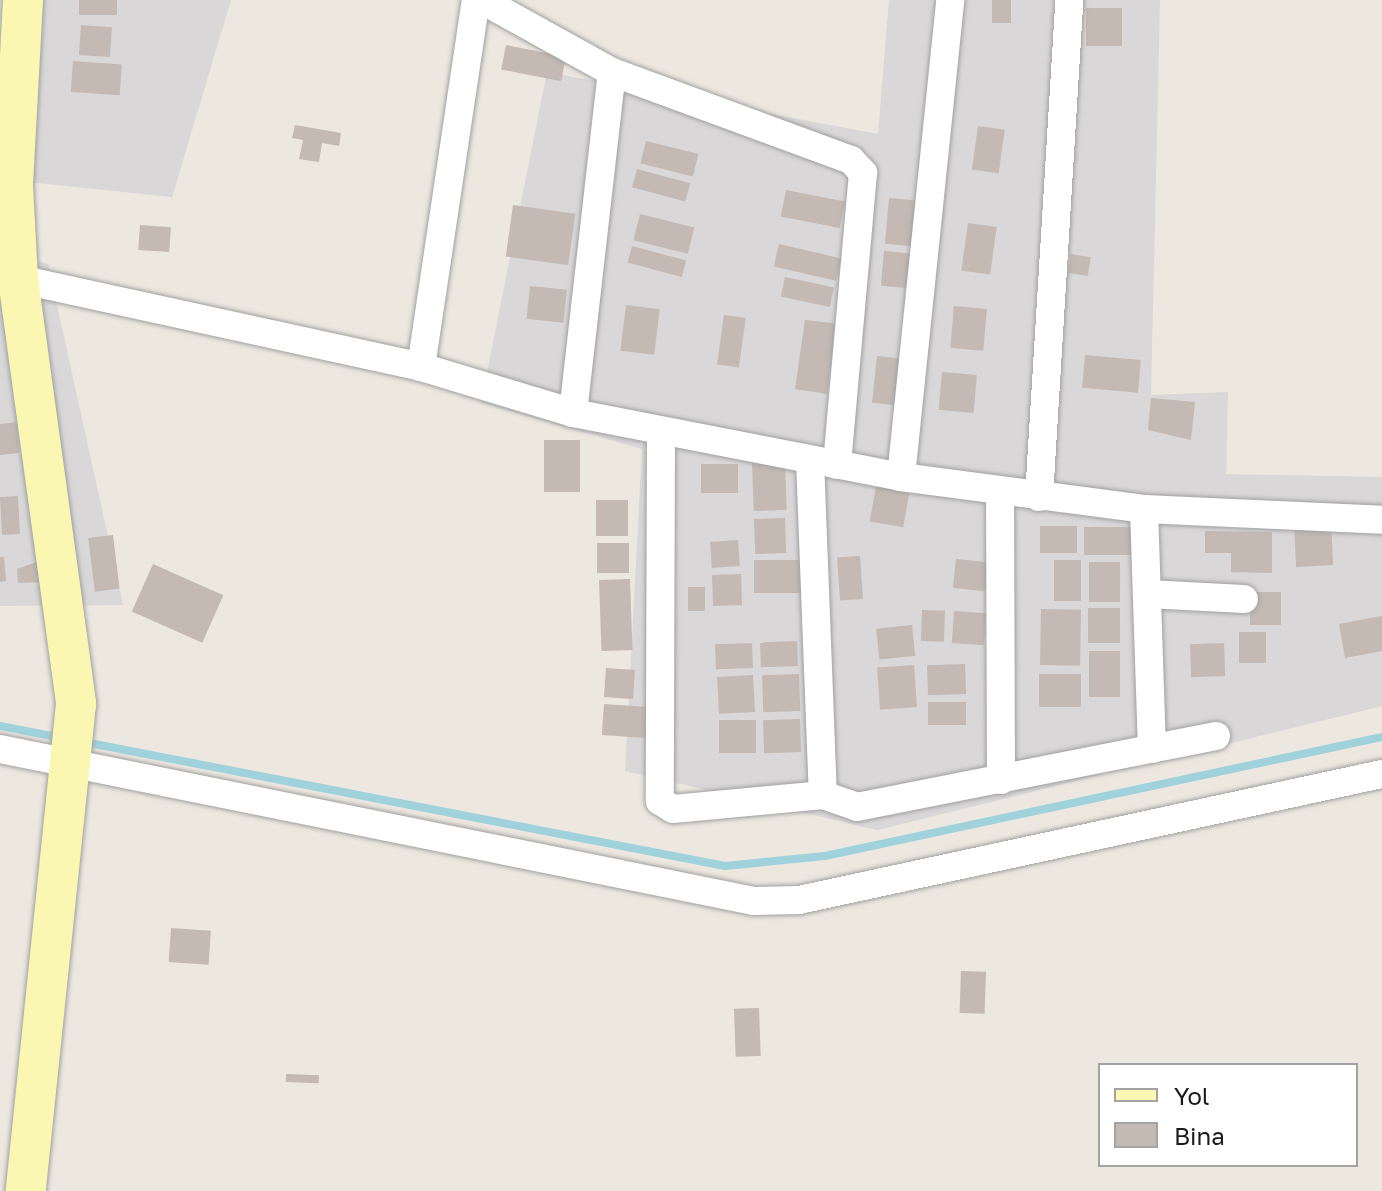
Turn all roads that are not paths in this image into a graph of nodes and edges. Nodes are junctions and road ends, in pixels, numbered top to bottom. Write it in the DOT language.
graph roads {
  1 [pos="23,0"];
  2 [pos="479,0"];
  3 [pos="950,0"];
  4 [pos="1069,0"];
  5 [pos="612,72"];
  6 [pos="9,277"];
  7 [pos="421,367"];
  8 [pos="573,413"];
  9 [pos="661,433"];
  10 [pos="824,463"];
  11 [pos="901,477"];
  12 [pos="1000,492"];
  13 [pos="1039,497"];
  14 [pos="1144,509"];
  15 [pos="1382,520"];
  16 [pos="1147,594"];
  17 [pos="1244,599"];
  18 [pos="1216,736"];
  19 [pos="71,737"];
  20 [pos="0,749"];
  21 [pos="1152,749"];
  22 [pos="1382,774"];
  23 [pos="1001,780"];
  24 [pos="823,795"];
  25 [pos="26,1191"];
  1 -- 6 [label="street"];
  2 -- 5 [label="street"];
  2 -- 7 [label="street"];
  3 -- 11 [label="street"];
  4 -- 13 [label="street"];
  5 -- 8 [label="street"];
  5 -- 10 [label="street"];
  6 -- 7 [label="street"];
  6 -- 19 [label="street"];
  7 -- 8 [label="street"];
  8 -- 9 [label="street"];
  9 -- 10 [label="street"];
  9 -- 24 [label="street"];
  10 -- 11 [label="street"];
  10 -- 24 [label="street"];
  11 -- 12 [label="street"];
  12 -- 13 [label="street"];
  12 -- 23 [label="street"];
  13 -- 14 [label="street"];
  14 -- 15 [label="street"];
  14 -- 16 [label="street"];
  16 -- 17 [label="street"];
  16 -- 21 [label="street"];
  18 -- 21 [label="street"];
  19 -- 20 [label="street"];
  19 -- 22 [label="street"];
  19 -- 25 [label="street"];
  21 -- 23 [label="street"];
  23 -- 24 [label="street"];
}
